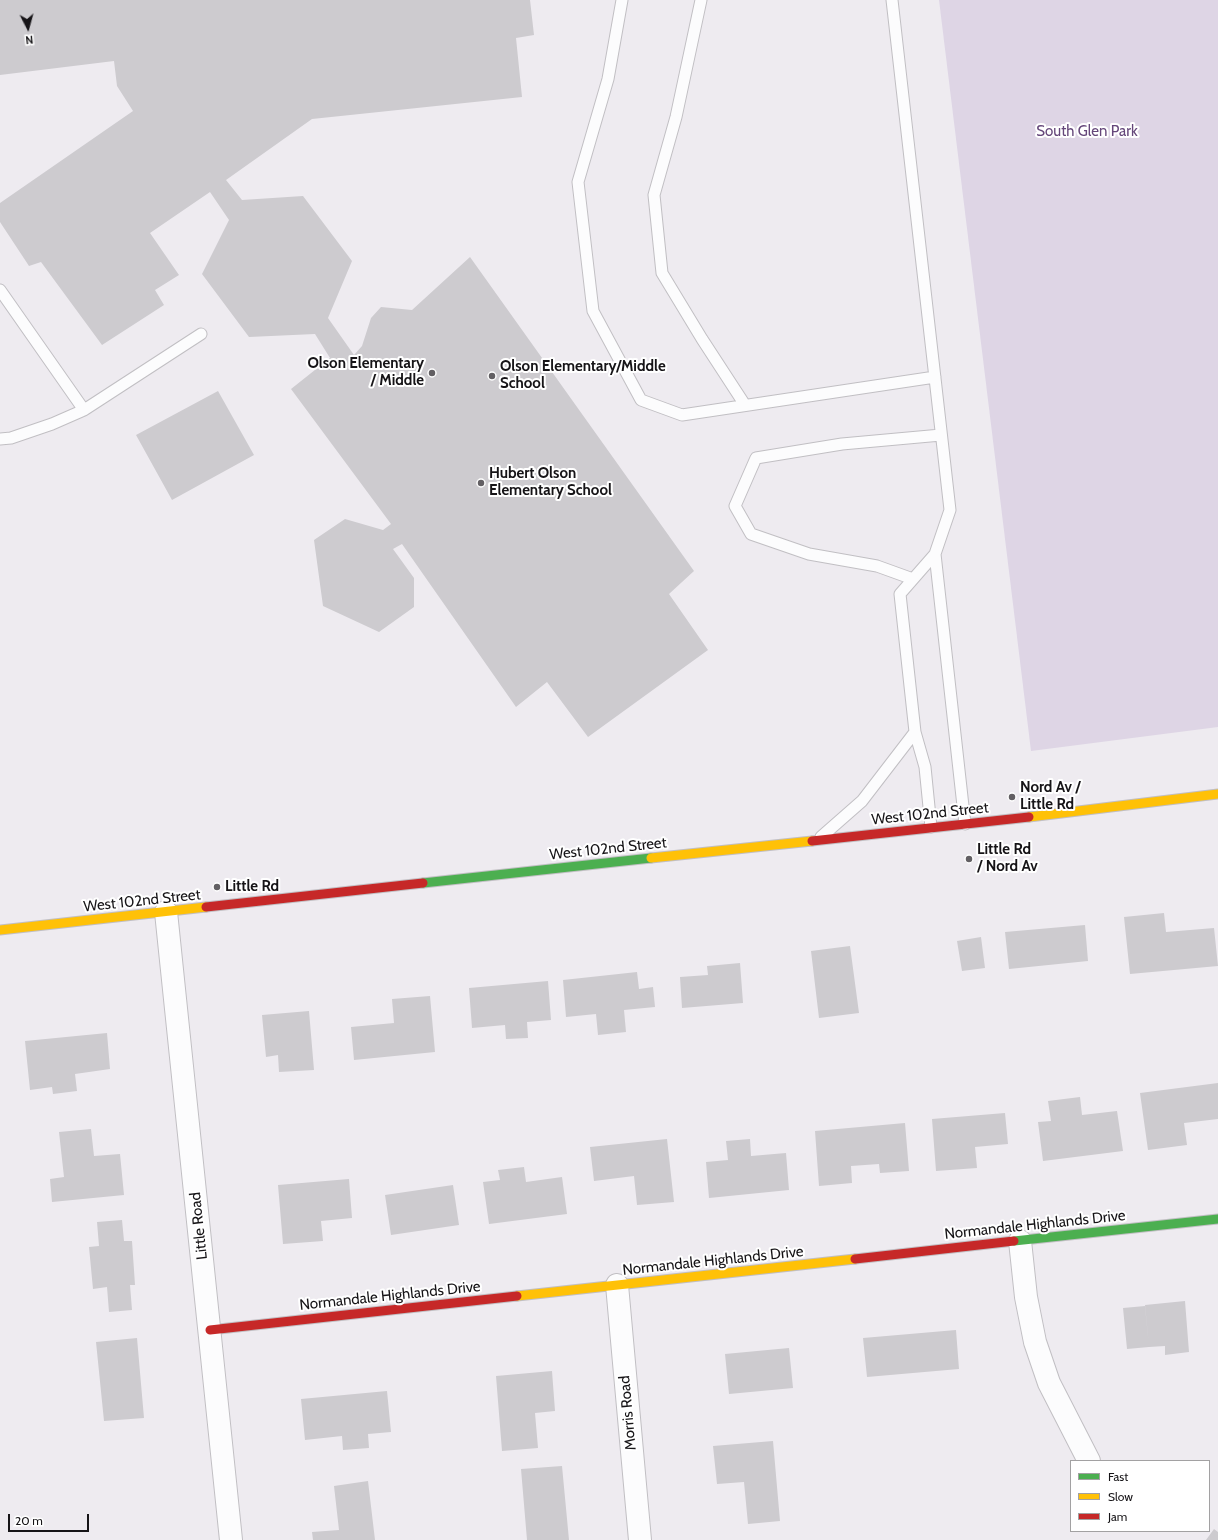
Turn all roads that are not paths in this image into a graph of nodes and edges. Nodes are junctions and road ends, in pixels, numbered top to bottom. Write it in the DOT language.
graph roads {
  1 [pos="622,0"];
  2 [pos="701,0"];
  3 [pos="892,0"];
  4 [pos="0,290"];
  5 [pos="201,334"];
  6 [pos="935,377"];
  7 [pos="745,405"];
  8 [pos="84,410"];
  9 [pos="941,435"];
  10 [pos="0,439"];
  11 [pos="935,554"];
  12 [pos="913,579"];
  13 [pos="915,732"];
  14 [pos="1218,794"];
  15 [pos="965,824"];
  16 [pos="931,827"];
  17 [pos="817,840"];
  18 [pos="166,912"];
  19 [pos="0,930"];
  20 [pos="1218,1219"];
  21 [pos="1020,1241"];
  22 [pos="618,1285"];
  23 [pos="210,1330"];
  24 [pos="1088,1460"];
  25 [pos="231,1540"];
  26 [pos="640,1540"];
  1 -- 7 [label="lane"];
  2 -- 7 [label="lane"];
  3 -- 6 [label="lane"];
  4 -- 8 [label="lane"];
  5 -- 8 [label="lane"];
  6 -- 7 [label="lane"];
  6 -- 9 [label="lane"];
  8 -- 10 [label="lane"];
  9 -- 11 [label="lane"];
  9 -- 12 [label="lane"];
  11 -- 12 [label="lane"];
  11 -- 15 [label="lane"];
  12 -- 13 [label="lane"];
  13 -- 16 [label="lane"];
  13 -- 17 [label="lane"];
  14 -- 15 [label="street, West 102nd Street"];
  15 -- 16 [label="street, West 102nd Street"];
  16 -- 17 [label="street, West 102nd Street"];
  17 -- 18 [label="street, West 102nd Street"];
  18 -- 19 [label="street, West 102nd Street"];
  18 -- 23 [label="street, Little Road"];
  20 -- 21 [label="street, Normandale Highlands Drive"];
  21 -- 22 [label="street, Normandale Highlands Drive"];
  21 -- 24 [label="street"];
  22 -- 23 [label="street, Normandale Highlands Drive"];
  22 -- 26 [label="street, Morris Road"];
  23 -- 25 [label="street, Little Road"];
}
